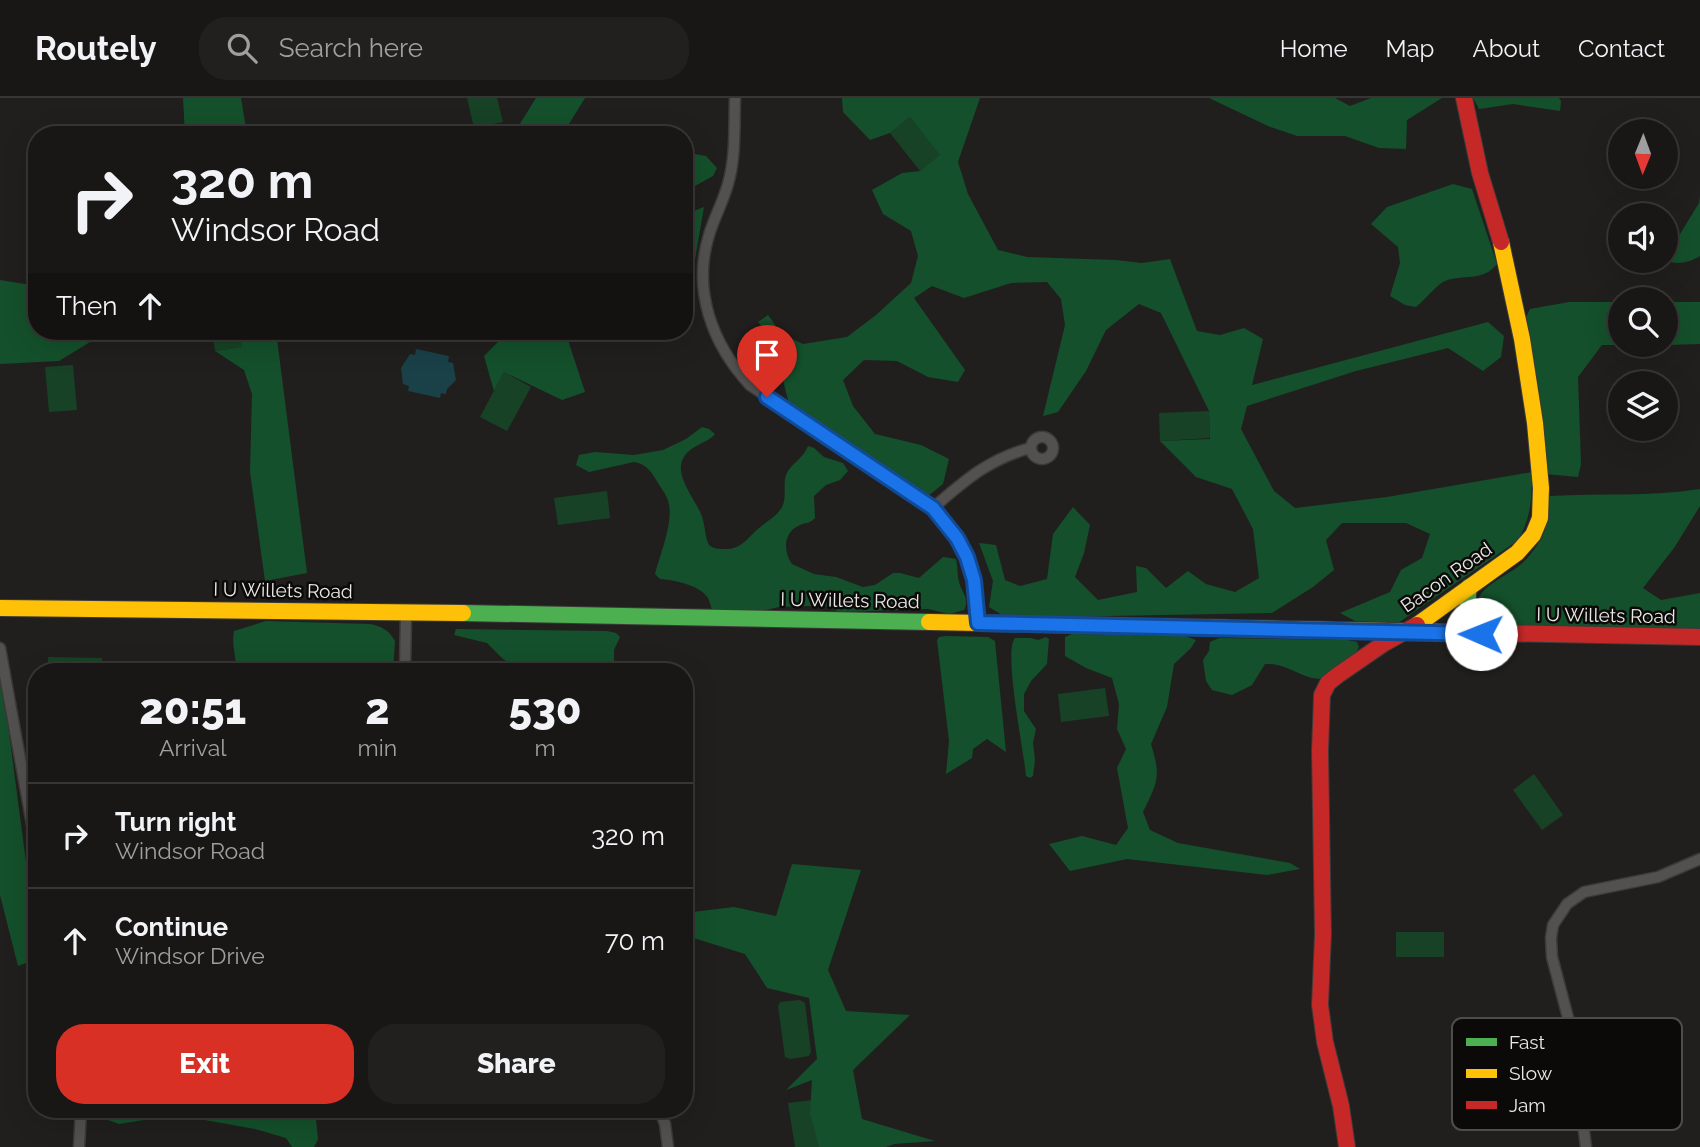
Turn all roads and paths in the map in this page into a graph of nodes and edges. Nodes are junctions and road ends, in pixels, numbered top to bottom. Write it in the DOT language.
graph roads {
  1 [pos="735,98"];
  2 [pos="1465,98"];
  3 [pos="1031,449"];
  4 [pos="933,508"];
  5 [pos="1469,587"];
  6 [pos="0,608"];
  7 [pos="406,613"];
  8 [pos="978,623"];
  9 [pos="1401,633"];
  10 [pos="1481,634"];
  11 [pos="1700,637"];
  12 [pos="0,648"];
  13 [pos="405,663"];
  14 [pos="28,802"];
  15 [pos="1700,859"];
  16 [pos="1568,1018"];
  17 [pos="81,1118"];
  18 [pos="663,1118"];
  19 [pos="79,1147"];
  20 [pos="667,1147"];
  21 [pos="1347,1147"];
  1 -- 4 [label="street"];
  2 -- 5 [label="street, Bacon Road"];
  3 -- 4 [label="street"];
  4 -- 8 [label="street"];
  5 -- 9 [label="street, Bacon Road"];
  5 -- 10 [label="street"];
  6 -- 7 [label="street, I U Willets Road"];
  7 -- 8 [label="street, I U Willets Road"];
  7 -- 13 [label="street"];
  8 -- 9 [label="street, I U Willets Road"];
  9 -- 10 [label="street, I U Willets Road"];
  9 -- 21 [label="street, Bacon Road"];
  10 -- 11 [label="street, I U Willets Road"];
  12 -- 14 [label="street"];
  15 -- 16 [label="street"];
  17 -- 19 [label="street"];
  18 -- 20 [label="street"];
}
